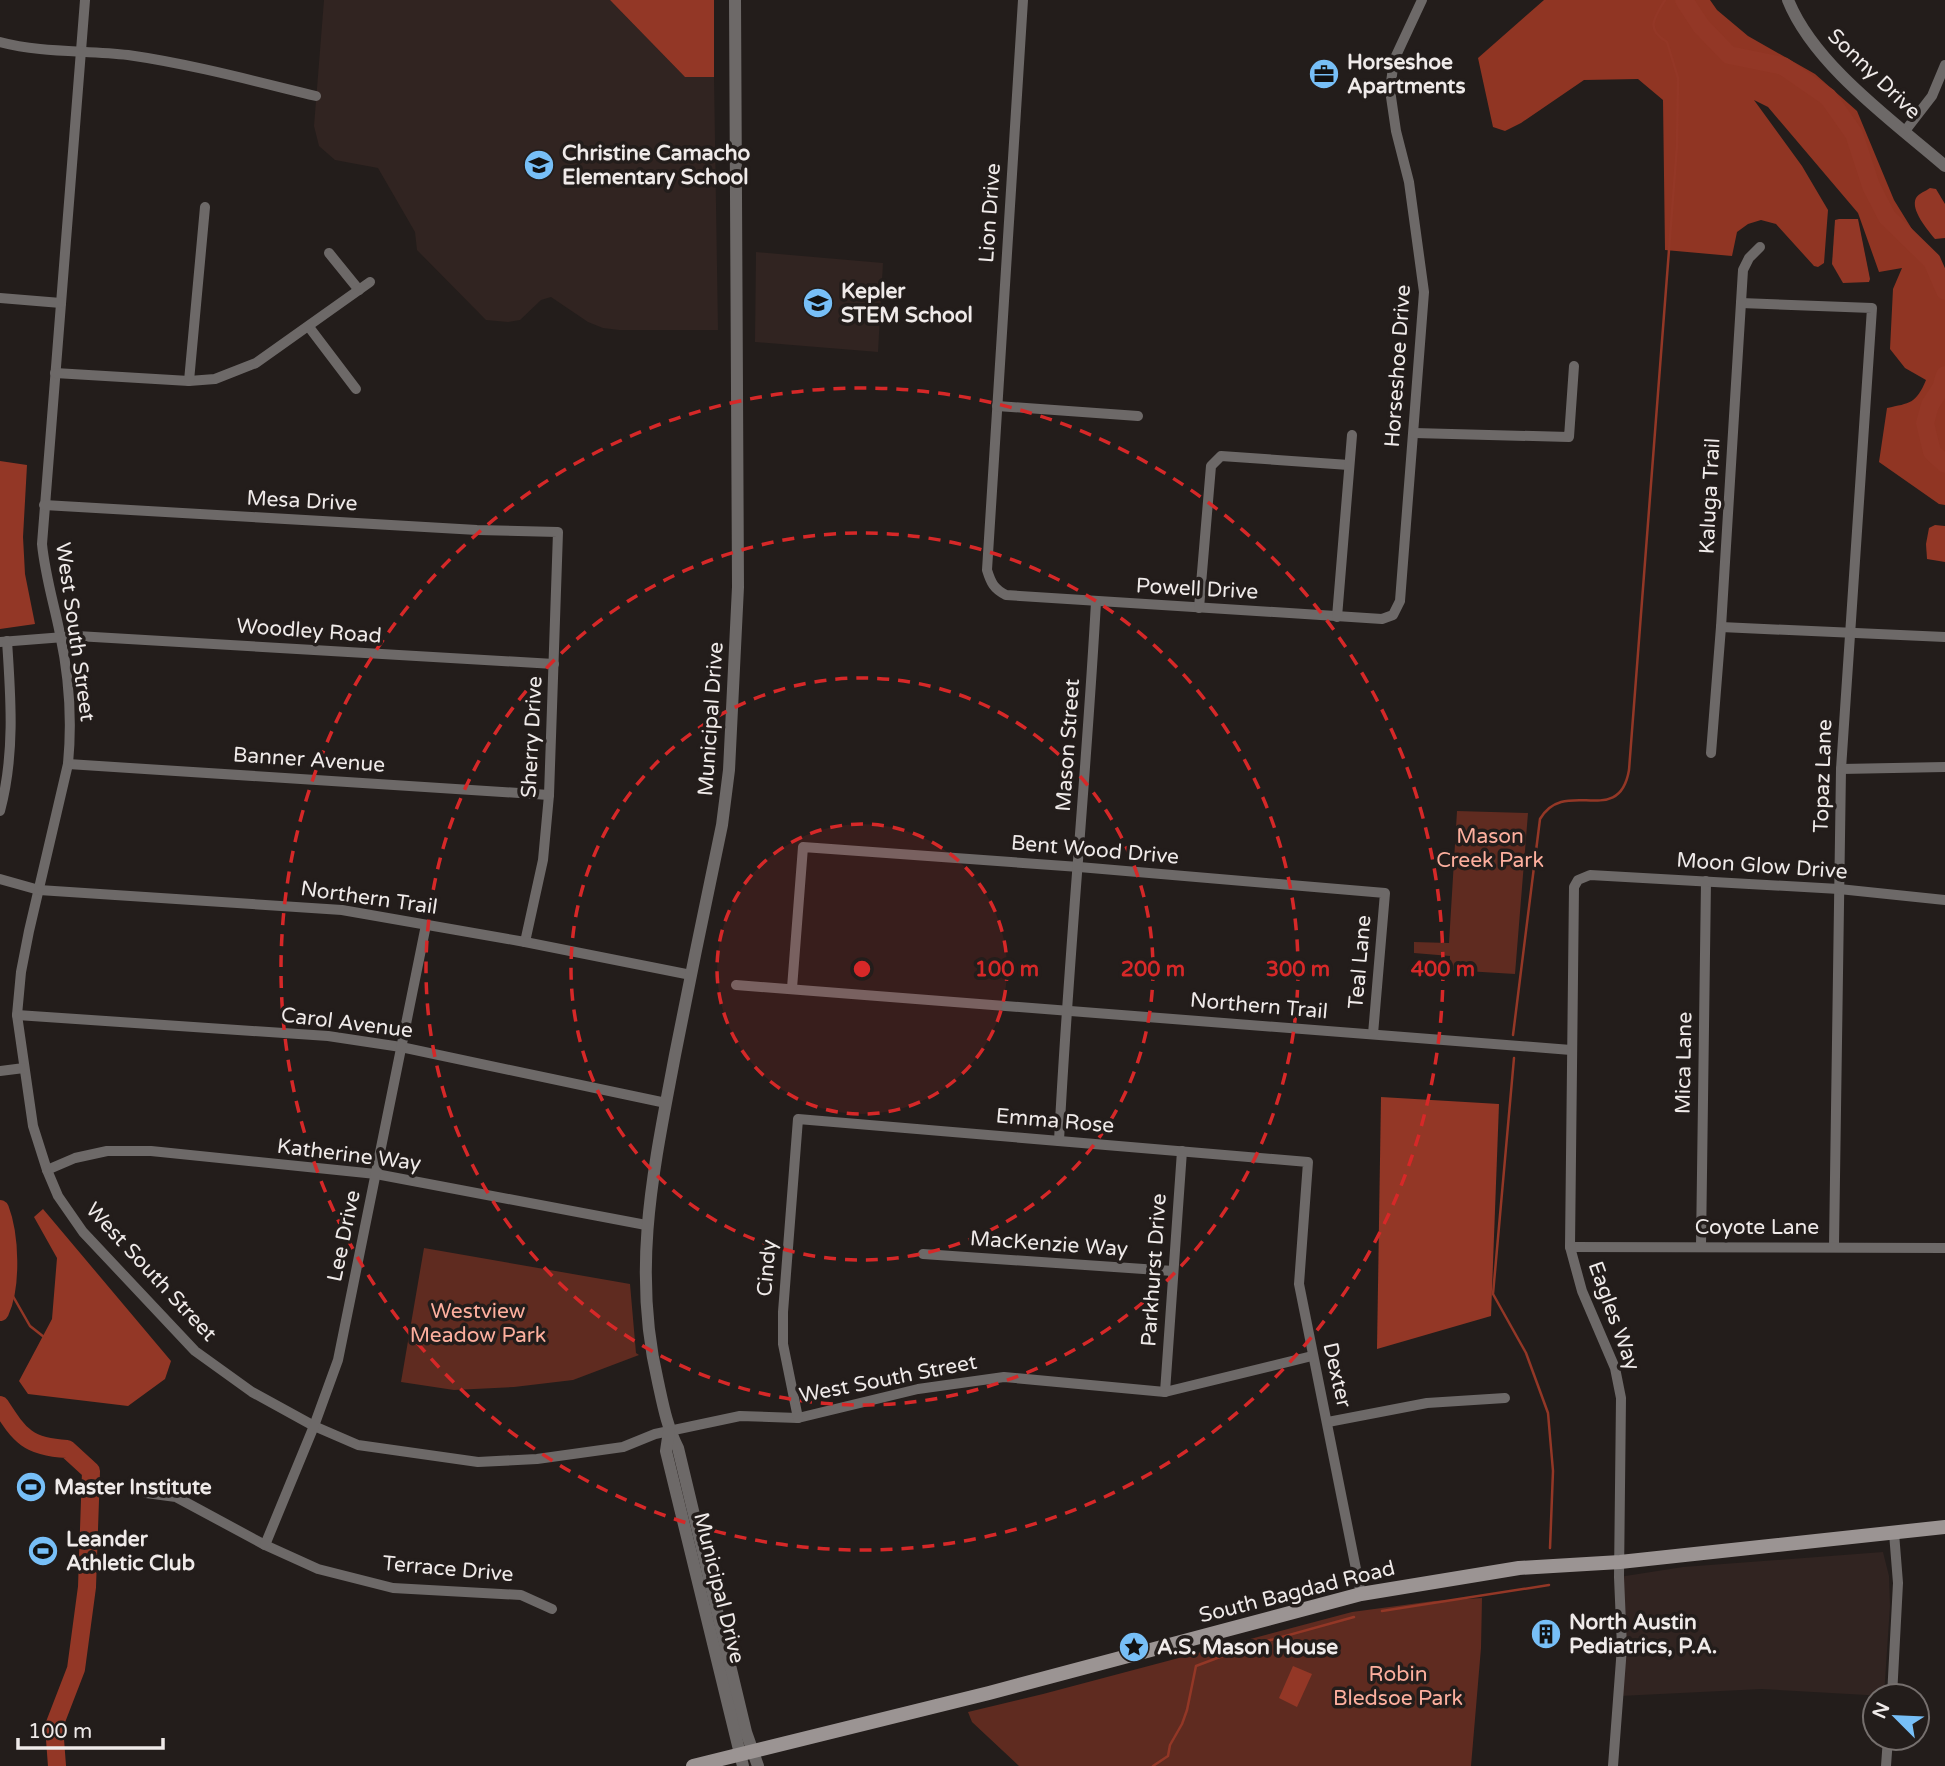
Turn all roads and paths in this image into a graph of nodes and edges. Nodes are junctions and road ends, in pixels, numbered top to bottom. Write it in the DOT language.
graph roads {
  1 [pos="85,0"];
  2 [pos="736,0"];
  3 [pos="1023,0"];
  4 [pos="1422,0"];
  5 [pos="1788,0"];
  6 [pos="0,42"];
  7 [pos="81,51"];
  8 [pos="1945,65"];
  9 [pos="316,96"];
  10 [pos="1905,131"];
  11 [pos="1945,166"];
  12 [pos="205,208"];
  13 [pos="1760,247"];
  14 [pos="329,253"];
  15 [pos="370,282"];
  16 [pos="359,290"];
  17 [pos="0,298"];
  18 [pos="61,303"];
  19 [pos="1741,303"];
  20 [pos="309,327"];
  21 [pos="1574,366"];
  22 [pos="55,373"];
  23 [pos="189,381"];
  24 [pos="356,389"];
  25 [pos="997,406"];
  26 [pos="1138,416"];
  27 [pos="1414,433"];
  28 [pos="1352,435"];
  29 [pos="1349,465"];
  30 [pos="44,505"];
  31 [pos="558,532"];
  32 [pos="999,592"];
  33 [pos="1096,602"];
  34 [pos="1199,608"];
  35 [pos="1393,615"];
  36 [pos="1337,617"];
  37 [pos="1721,627"];
  38 [pos="1850,634"];
  39 [pos="61,636"];
  40 [pos="1945,637"];
  41 [pos="4,642"];
  42 [pos="554,664"];
  43 [pos="1711,753"];
  44 [pos="68,764"];
  45 [pos="1945,767"];
  46 [pos="1841,769"];
  47 [pos="549,795"];
  48 [pos="0,811"];
  49 [pos="1079,867"];
  50 [pos="0,879"];
  51 [pos="1578,880"];
  52 [pos="1706,881"];
  53 [pos="1839,889"];
  54 [pos="38,890"];
  55 [pos="1385,893"];
  56 [pos="1945,900"];
  57 [pos="426,925"];
  58 [pos="525,942"];
  59 [pos="691,975"];
  60 [pos="736,985"];
  61 [pos="792,988"];
  62 [pos="1068,1010"];
  63 [pos="17,1015"];
  64 [pos="1373,1034"];
  65 [pos="401,1047"];
  66 [pos="1571,1050"];
  67 [pos="24,1068"];
  68 [pos="0,1071"];
  69 [pos="666,1103"];
  70 [pos="798,1119"];
  71 [pos="1059,1141"];
  72 [pos="1182,1151"];
  73 [pos="1308,1162"];
  74 [pos="47,1170"];
  75 [pos="376,1174"];
  76 [pos="646,1225"];
  77 [pos="1701,1246"];
  78 [pos="1834,1246"];
  79 [pos="1570,1247"];
  80 [pos="1945,1248"];
  81 [pos="923,1254"];
  82 [pos="1173,1271"];
  83 [pos="1312,1356"];
  84 [pos="1165,1392"];
  85 [pos="1505,1398"];
  86 [pos="798,1418"];
  87 [pos="1328,1422"];
  88 [pos="314,1426"];
  89 [pos="669,1431"];
  90 [pos="146,1493"];
  91 [pos="1945,1527"];
  92 [pos="1894,1533"];
  93 [pos="265,1545"];
  94 [pos="1620,1562"];
  95 [pos="1361,1594"];
  96 [pos="552,1609"];
  97 [pos="1893,1682"];
  98 [pos="745,1757"];
  99 [pos="693,1766"];
  100 [pos="758,1766"];
  101 [pos="1613,1766"];
  1 -- 7 [label="street, West South Street"];
  2 -- 59 [label="street, Municipal Drive"];
  3 -- 25 [label="street, Lion Drive"];
  4 -- 27 [label="street, Horseshoe Drive"];
  5 -- 10 [label="street, Sonny Drive"];
  6 -- 7 [label="street"];
  7 -- 9 [label="street"];
  7 -- 18 [label="street, West South Street"];
  8 -- 10 [label="street"];
  10 -- 11 [label="street, Sonny Drive"];
  12 -- 23 [label="street"];
  13 -- 19 [label="street, Kaluga Trail"];
  14 -- 16 [label="street"];
  15 -- 16 [label="street"];
  16 -- 20 [label="street"];
  17 -- 18 [label="street"];
  18 -- 22 [label="street, West South Street"];
  19 -- 37 [label="street, Kaluga Trail"];
  19 -- 38 [label="street, Topaz Lane"];
  20 -- 23 [label="street"];
  20 -- 24 [label="street"];
  21 -- 27 [label="street"];
  22 -- 23 [label="street"];
  22 -- 30 [label="street, West South Street"];
  25 -- 26 [label="street"];
  25 -- 32 [label="street, Lion Drive"];
  27 -- 35 [label="street, Horseshoe Drive"];
  28 -- 29 [label="street"];
  29 -- 34 [label="street"];
  29 -- 36 [label="street"];
  30 -- 31 [label="street, Mesa Drive"];
  30 -- 39 [label="street, West South Street"];
  31 -- 42 [label="street, Sherry Drive"];
  32 -- 33 [label="street, Powell Drive"];
  33 -- 34 [label="street, Powell Drive"];
  33 -- 49 [label="street, Mason Street"];
  34 -- 36 [label="street, Powell Drive"];
  35 -- 36 [label="street, Powell Drive"];
  37 -- 38 [label="street"];
  37 -- 43 [label="street, Kaluga Trail"];
  38 -- 40 [label="street"];
  38 -- 46 [label="street, Topaz Lane"];
  39 -- 41 [label="street, Woodley Road"];
  39 -- 42 [label="street, Woodley Road"];
  39 -- 44 [label="street, West South Street"];
  41 -- 48 [label="street"];
  42 -- 47 [label="street, Sherry Drive"];
  44 -- 47 [label="street, Banner Avenue"];
  44 -- 54 [label="street, West South Street"];
  45 -- 46 [label="street"];
  46 -- 53 [label="street, Topaz Lane"];
  47 -- 58 [label="street, Sherry Drive"];
  49 -- 55 [label="street, Bent Wood Drive"];
  49 -- 61 [label="street, Bent Wood Drive"];
  49 -- 62 [label="street, Mason Street"];
  50 -- 54 [label="street, Northern Trail"];
  51 -- 52 [label="street, Moon Glow Drive"];
  51 -- 66 [label="street, Eagles Way"];
  52 -- 53 [label="street, Moon Glow Drive"];
  52 -- 77 [label="street, Mica Lane"];
  53 -- 56 [label="street, Moon Glow Drive"];
  53 -- 78 [label="street, Topaz Lane"];
  54 -- 57 [label="street, Northern Trail"];
  54 -- 63 [label="street, West South Street"];
  55 -- 64 [label="street, Teal Lane"];
  57 -- 58 [label="street, Northern Trail"];
  57 -- 65 [label="street, Lee Drive"];
  58 -- 59 [label="street, Northern Trail"];
  59 -- 69 [label="street, Municipal Drive"];
  60 -- 61 [label="street, Northern Trail"];
  61 -- 62 [label="street, Northern Trail"];
  62 -- 64 [label="street, Northern Trail"];
  62 -- 71 [label="street, Mason Street"];
  63 -- 65 [label="street, Carol Avenue"];
  63 -- 67 [label="street, West South Street"];
  64 -- 66 [label="street, Northern Trail"];
  65 -- 69 [label="street, Carol Avenue"];
  65 -- 75 [label="street, Lee Drive"];
  66 -- 79 [label="street, Eagles Way"];
  67 -- 68 [label="street"];
  67 -- 74 [label="street, West South Street"];
  69 -- 76 [label="street, Municipal Drive"];
  70 -- 71 [label="street, Emma Rose"];
  70 -- 86 [label="street, Cindy"];
  71 -- 72 [label="street, Emma Rose"];
  72 -- 73 [label="street, Emma Rose"];
  72 -- 82 [label="street, Parkhurst Drive"];
  73 -- 83 [label="street, Dexter"];
  74 -- 75 [label="street, Katherine Way"];
  74 -- 88 [label="street, West South Street"];
  75 -- 76 [label="street, Katherine Way"];
  75 -- 88 [label="street, Lee Drive"];
  76 -- 89 [label="street, Municipal Drive"];
  77 -- 78 [label="street, Coyote Lane"];
  77 -- 79 [label="street, Coyote Lane"];
  78 -- 80 [label="street, Coyote Lane"];
  79 -- 94 [label="street, Eagles Way"];
  81 -- 82 [label="street, MacKenzie Way"];
  82 -- 84 [label="street, Parkhurst Drive"];
  83 -- 84 [label="street, West South Street"];
  83 -- 87 [label="street, Dexter"];
  84 -- 86 [label="street, West South Street"];
  85 -- 87 [label="street"];
  86 -- 89 [label="street, West South Street"];
  87 -- 95 [label="street, Dexter"];
  88 -- 89 [label="street, West South Street"];
  88 -- 93 [label="street, Lee Drive"];
  89 -- 98 [label="street, Municipal Drive"];
  90 -- 93 [label="street, Terrace Drive"];
  91 -- 92 [label="main road, South Bagdad Road"];
  92 -- 94 [label="main road, South Bagdad Road"];
  92 -- 97 [label="street"];
  93 -- 96 [label="street, Terrace Drive"];
  94 -- 95 [label="main road, South Bagdad Road"];
  94 -- 101 [label="street, Eagles Way"];
  95 -- 98 [label="main road, South Bagdad Road"];
  98 -- 99 [label="main road, South Bagdad Road"];
  98 -- 100 [label="street, Municipal Drive"];
}
